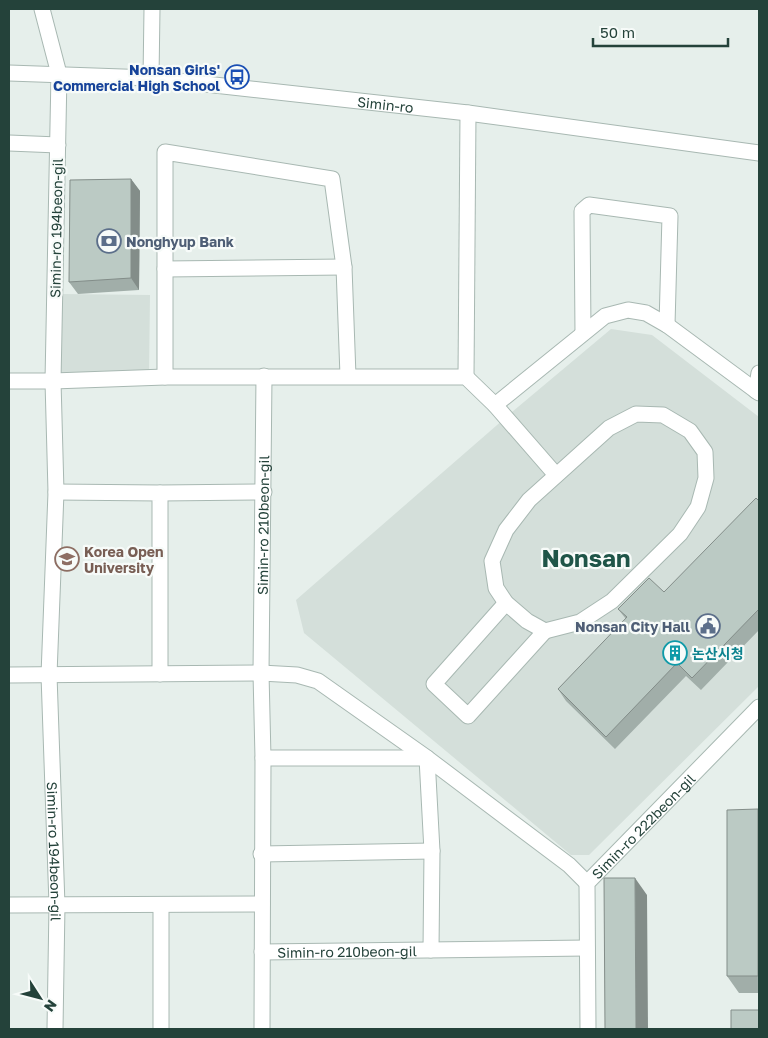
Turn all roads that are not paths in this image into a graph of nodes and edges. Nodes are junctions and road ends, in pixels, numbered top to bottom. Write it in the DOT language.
graph roads {
  1 [pos="42,9"];
  2 [pos="152,9"];
  3 [pos="9,73"];
  4 [pos="59,74"];
  5 [pos="151,78"];
  6 [pos="468,113"];
  7 [pos="9,143"];
  8 [pos="58,145"];
  9 [pos="759,153"];
  10 [pos="344,267"];
  11 [pos="166,269"];
  12 [pos="667,325"];
  13 [pos="583,333"];
  14 [pos="759,373"];
  15 [pos="264,376"];
  16 [pos="348,376"];
  17 [pos="165,377"];
  18 [pos="466,377"];
  19 [pos="9,381"];
  20 [pos="53,382"];
  21 [pos="758,392"];
  22 [pos="495,405"];
  23 [pos="556,475"];
  24 [pos="56,492"];
  25 [pos="264,492"];
  26 [pos="160,493"];
  27 [pos="506,604"];
  28 [pos="545,631"];
  29 [pos="261,673"];
  30 [pos="160,674"];
  31 [pos="9,675"];
  32 [pos="49,675"];
  33 [pos="759,707"];
  34 [pos="262,758"];
  35 [pos="427,758"];
  36 [pos="432,851"];
  37 [pos="261,854"];
  38 [pos="587,883"];
  39 [pos="161,904"];
  40 [pos="262,904"];
  41 [pos="9,905"];
  42 [pos="57,905"];
  43 [pos="587,948"];
  44 [pos="431,950"];
  45 [pos="262,952"];
  46 [pos="55,1029"];
  47 [pos="161,1029"];
  48 [pos="262,1029"];
  49 [pos="588,1029"];
  1 -- 4 [label="street, Simin-ro 194beon-gil"];
  2 -- 5 [label="street"];
  3 -- 4 [label="street, Simin-ro"];
  4 -- 5 [label="street, Simin-ro"];
  4 -- 8 [label="street, Simin-ro 194beon-gil"];
  5 -- 6 [label="street, Simin-ro"];
  6 -- 9 [label="street, Simin-ro"];
  6 -- 18 [label="street"];
  7 -- 8 [label="street"];
  8 -- 20 [label="street, Simin-ro 194beon-gil"];
  10 -- 11 [label="street"];
  10 -- 11 [label="street"];
  10 -- 16 [label="street"];
  11 -- 17 [label="street"];
  12 -- 13 [label="street"];
  12 -- 13 [label="street"];
  12 -- 21 [label="street"];
  13 -- 22 [label="street"];
  14 -- 21 [label="street"];
  15 -- 16 [label="street"];
  15 -- 17 [label="street"];
  15 -- 25 [label="street, Simin-ro 210beon-gil"];
  16 -- 18 [label="street"];
  17 -- 20 [label="street"];
  18 -- 22 [label="street"];
  19 -- 20 [label="street"];
  20 -- 24 [label="street, Simin-ro 194beon-gil"];
  22 -- 23 [label="street"];
  23 -- 27 [label="street"];
  23 -- 28 [label="street"];
  24 -- 26 [label="street"];
  24 -- 32 [label="street, Simin-ro 194beon-gil"];
  25 -- 26 [label="street"];
  25 -- 29 [label="street, Simin-ro 210beon-gil"];
  26 -- 30 [label="street"];
  27 -- 28 [label="street"];
  27 -- 28 [label="street"];
  29 -- 30 [label="street"];
  29 -- 34 [label="street, Simin-ro 210beon-gil"];
  29 -- 35 [label="street"];
  30 -- 32 [label="street"];
  31 -- 32 [label="street"];
  32 -- 42 [label="street, Simin-ro 194beon-gil"];
  33 -- 38 [label="street, Simin-ro 222beon-gil"];
  34 -- 35 [label="street"];
  34 -- 37 [label="street, Simin-ro 210beon-gil"];
  35 -- 36 [label="street, Simin-ro 210beon-gil"];
  35 -- 38 [label="street"];
  36 -- 37 [label="street"];
  36 -- 44 [label="street, Simin-ro 210beon-gil"];
  37 -- 40 [label="street, Simin-ro 210beon-gil"];
  38 -- 43 [label="street, Simin-ro 222beon-gil"];
  39 -- 40 [label="street"];
  39 -- 42 [label="street"];
  39 -- 47 [label="street"];
  40 -- 45 [label="street, Simin-ro 210beon-gil"];
  41 -- 42 [label="street"];
  42 -- 46 [label="street, Simin-ro 194beon-gil"];
  43 -- 44 [label="street, Simin-ro 210beon-gil"];
  43 -- 49 [label="street, Simin-ro 222beon-gil"];
  44 -- 45 [label="street, Simin-ro 210beon-gil"];
  45 -- 48 [label="street, Simin-ro 210beon-gil"];
}
